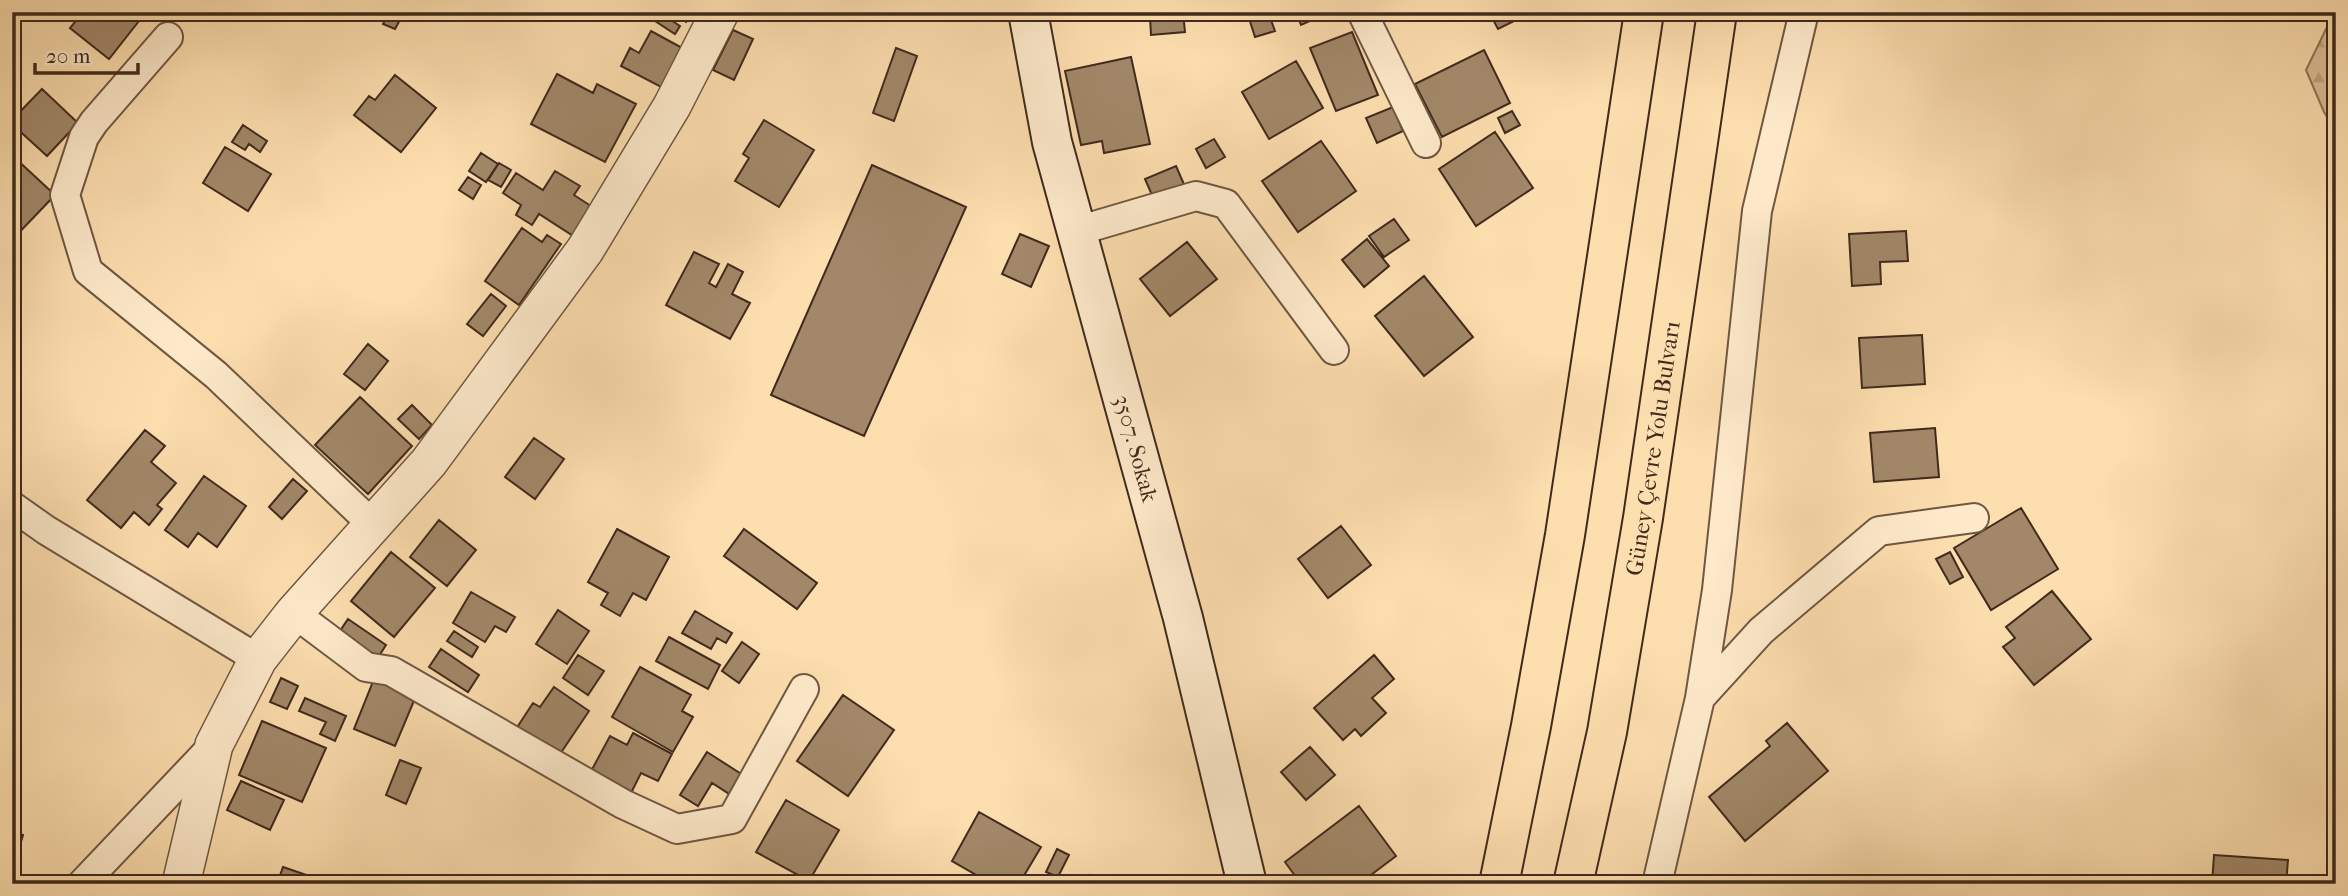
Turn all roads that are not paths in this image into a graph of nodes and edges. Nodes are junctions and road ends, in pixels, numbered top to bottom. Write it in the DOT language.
graph roads {
  1 [pos="720,12"];
  2 [pos="1028,12"];
  3 [pos="1362,12"];
  4 [pos="1644,12"];
  5 [pos="1717,12"];
  6 [pos="1804,12"];
  7 [pos="168,37"];
  8 [pos="1426,143"];
  9 [pos="1077,231"];
  10 [pos="1334,350"];
  11 [pos="12,506"];
  12 [pos="1974,518"];
  13 [pos="372,524"];
  14 [pos="294,613"];
  15 [pos="258,659"];
  16 [pos="804,689"];
  17 [pos="1700,698"];
  18 [pos="214,745"];
  19 [pos="82,884"];
  20 [pos="181,884"];
  21 [pos="1247,884"];
  22 [pos="1499,884"];
  23 [pos="1573,884"];
  24 [pos="1657,884"];
  1 -- 13 [label="street"];
  2 -- 9 [label="main road, 3507. Sokak"];
  3 -- 8 [label="street"];
  4 -- 22 [label="highway"];
  5 -- 23 [label="highway, Güney Çevre Yolu Bulvarı"];
  6 -- 17 [label="street"];
  7 -- 13 [label="street"];
  9 -- 10 [label="street"];
  9 -- 21 [label="main road, 3507. Sokak"];
  11 -- 15 [label="street"];
  12 -- 17 [label="street"];
  13 -- 14 [label="street"];
  14 -- 15 [label="street"];
  14 -- 16 [label="street"];
  15 -- 18 [label="street"];
  17 -- 24 [label="street"];
  18 -- 19 [label="street"];
  18 -- 20 [label="street"];
}
